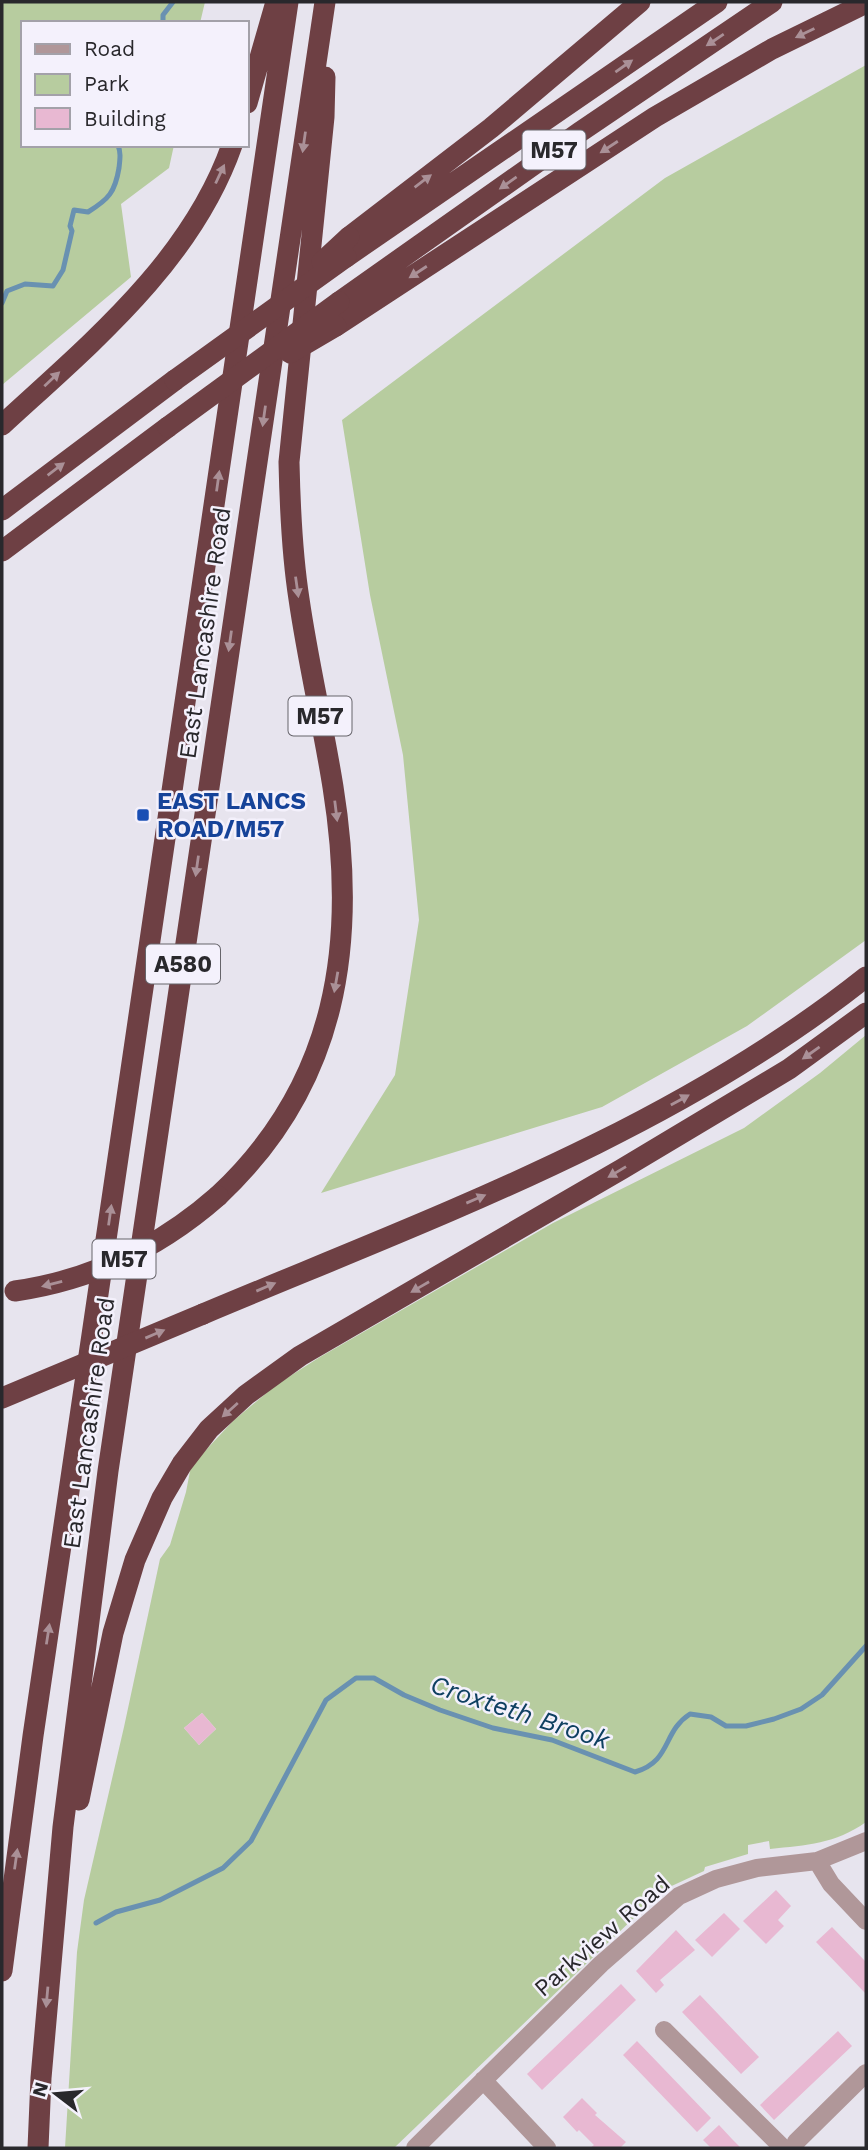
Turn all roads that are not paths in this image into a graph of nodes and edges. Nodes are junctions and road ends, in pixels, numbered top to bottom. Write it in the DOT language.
graph roads {
  1 [pos="276,2"];
  2 [pos="288,2"];
  3 [pos="326,2"];
  4 [pos="640,2"];
  5 [pos="717,2"];
  6 [pos="772,2"];
  7 [pos="866,3"];
  8 [pos="248,100"];
  9 [pos="231,147"];
  10 [pos="347,247"];
  11 [pos="2,425"];
  12 [pos="168,427"];
  13 [pos="2,510"];
  14 [pos="2,551"];
  15 [pos="866,976"];
  16 [pos="866,1013"];
  17 [pos="9,1292"];
  18 [pos="2,1398"];
  19 [pos="866,1841"];
  20 [pos="817,1861"];
  21 [pos="866,1921"];
  22 [pos="53,1928"];
  23 [pos="2,1971"];
  24 [pos="664,2030"];
  25 [pos="866,2073"];
  26 [pos="483,2080"];
  27 [pos="38,2148"];
  28 [pos="415,2148"];
  29 [pos="547,2148"];
  30 [pos="783,2148"];
  31 [pos="795,2148"];
  1 -- 8 [label="highway"];
  23 -- 2 [label="highway, East Lancashire Road / A580, one-way"];
  3 -- 17 [label="highway, M57, one-way, bridge"];
  3 -- 22 [label="highway, East Lancashire Road / A580, one-way"];
  10 -- 4 [label="highway, one-way"];
  10 -- 5 [label="highway, M57, one-way"];
  6 -- 12 [label="highway, M57, one-way, bridge"];
  7 -- 12 [label="highway, one-way, bridge"];
  11 -- 9 [label="highway, one-way"];
  13 -- 10 [label="highway, M57, one-way, bridge"];
  12 -- 14 [label="highway, M57"];
  18 -- 15 [label="highway, one-way, bridge"];
  16 -- 22 [label="highway, A580, one-way"];
  19 -- 20 [label="street, Parkview Road"];
  20 -- 21 [label="street"];
  20 -- 26 [label="street, Parkview Road"];
  22 -- 27 [label="highway, East Lancashire Road / A580, one-way"];
  24 -- 30 [label="street"];
  25 -- 31 [label="street"];
  26 -- 28 [label="street, Parkview Road"];
  26 -- 29 [label="street"];
}
